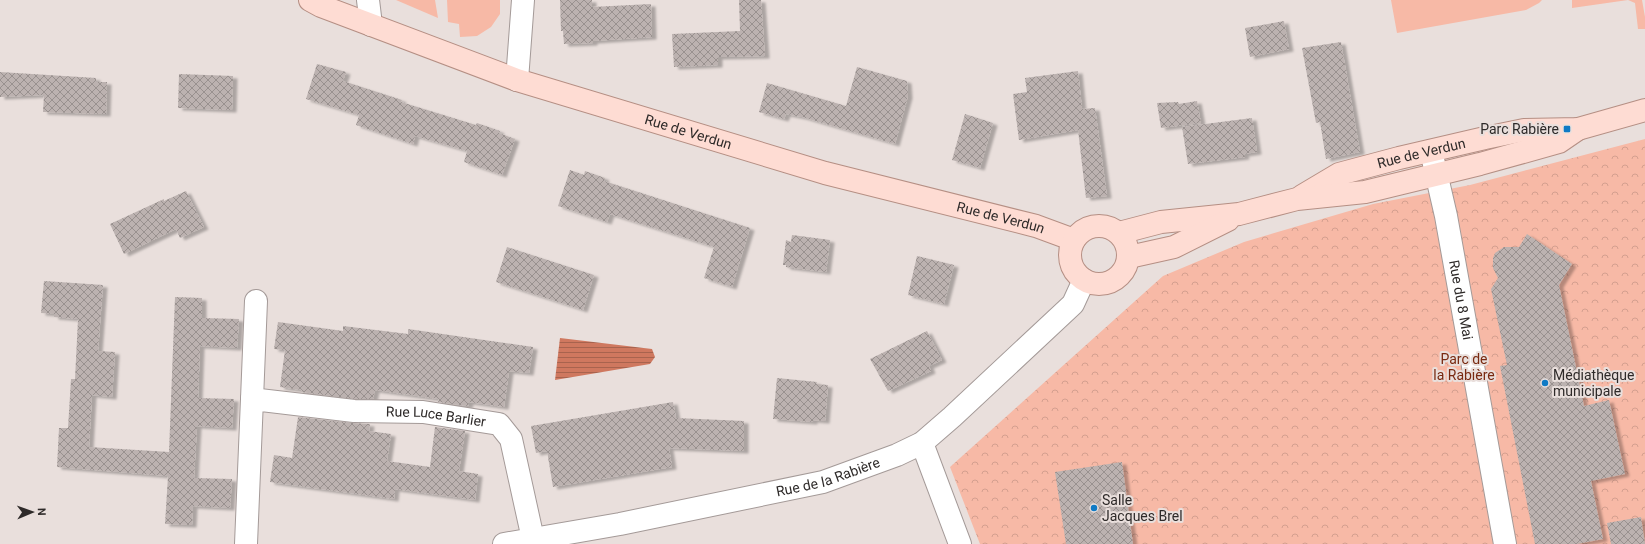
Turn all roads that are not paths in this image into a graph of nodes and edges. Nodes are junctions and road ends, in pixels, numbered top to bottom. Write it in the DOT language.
graph roads {
  1 [pos="310,0"];
  2 [pos="368,0"];
  3 [pos="523,0"];
  4 [pos="371,25"];
  5 [pos="517,80"];
  6 [pos="1645,110"];
  7 [pos="1578,129"];
  8 [pos="1431,151"];
  9 [pos="1436,174"];
  10 [pos="1297,200"];
  11 [pos="1239,214"];
  12 [pos="1119,233"];
  13 [pos="1074,240"];
  14 [pos="1129,257"];
  15 [pos="1084,280"];
  16 [pos="256,301"];
  17 [pos="252,399"];
  18 [pos="922,443"];
  19 [pos="533,539"];
  20 [pos="246,544"];
  21 [pos="504,544"];
  22 [pos="960,544"];
  23 [pos="1505,544"];
  1 -- 4 [label="main road, Rue de Verdun"];
  2 -- 4 [label="street"];
  3 -- 5 [label="street"];
  4 -- 5 [label="main road, Rue de Verdun"];
  5 -- 13 [label="main road, Rue de Verdun"];
  6 -- 7 [label="main road, Rue de Verdun"];
  7 -- 8 [label="main road, Rue de Verdun"];
  7 -- 9 [label="main road, Rue de Verdun"];
  8 -- 9 [label="street, Rue du 8 Mai"];
  8 -- 10 [label="main road, Rue de Verdun"];
  9 -- 10 [label="main road, Rue de Verdun"];
  9 -- 23 [label="street, Rue du 8 Mai"];
  10 -- 11 [label="main road, Rue de Verdun"];
  11 -- 12 [label="main road, Rue de Verdun"];
  11 -- 14 [label="main road, Rue de Verdun"];
  12 -- 13 [label="main road"];
  12 -- 14 [label="main road"];
  13 -- 15 [label="main road"];
  14 -- 15 [label="main road"];
  15 -- 18 [label="street, Rue de la Rabière"];
  16 -- 17 [label="street"];
  17 -- 19 [label="street, Rue Luce Barlier"];
  17 -- 20 [label="street"];
  18 -- 19 [label="street, Rue de la Rabière"];
  18 -- 22 [label="street"];
  19 -- 21 [label="street, Rue de la Rabière"];
}
